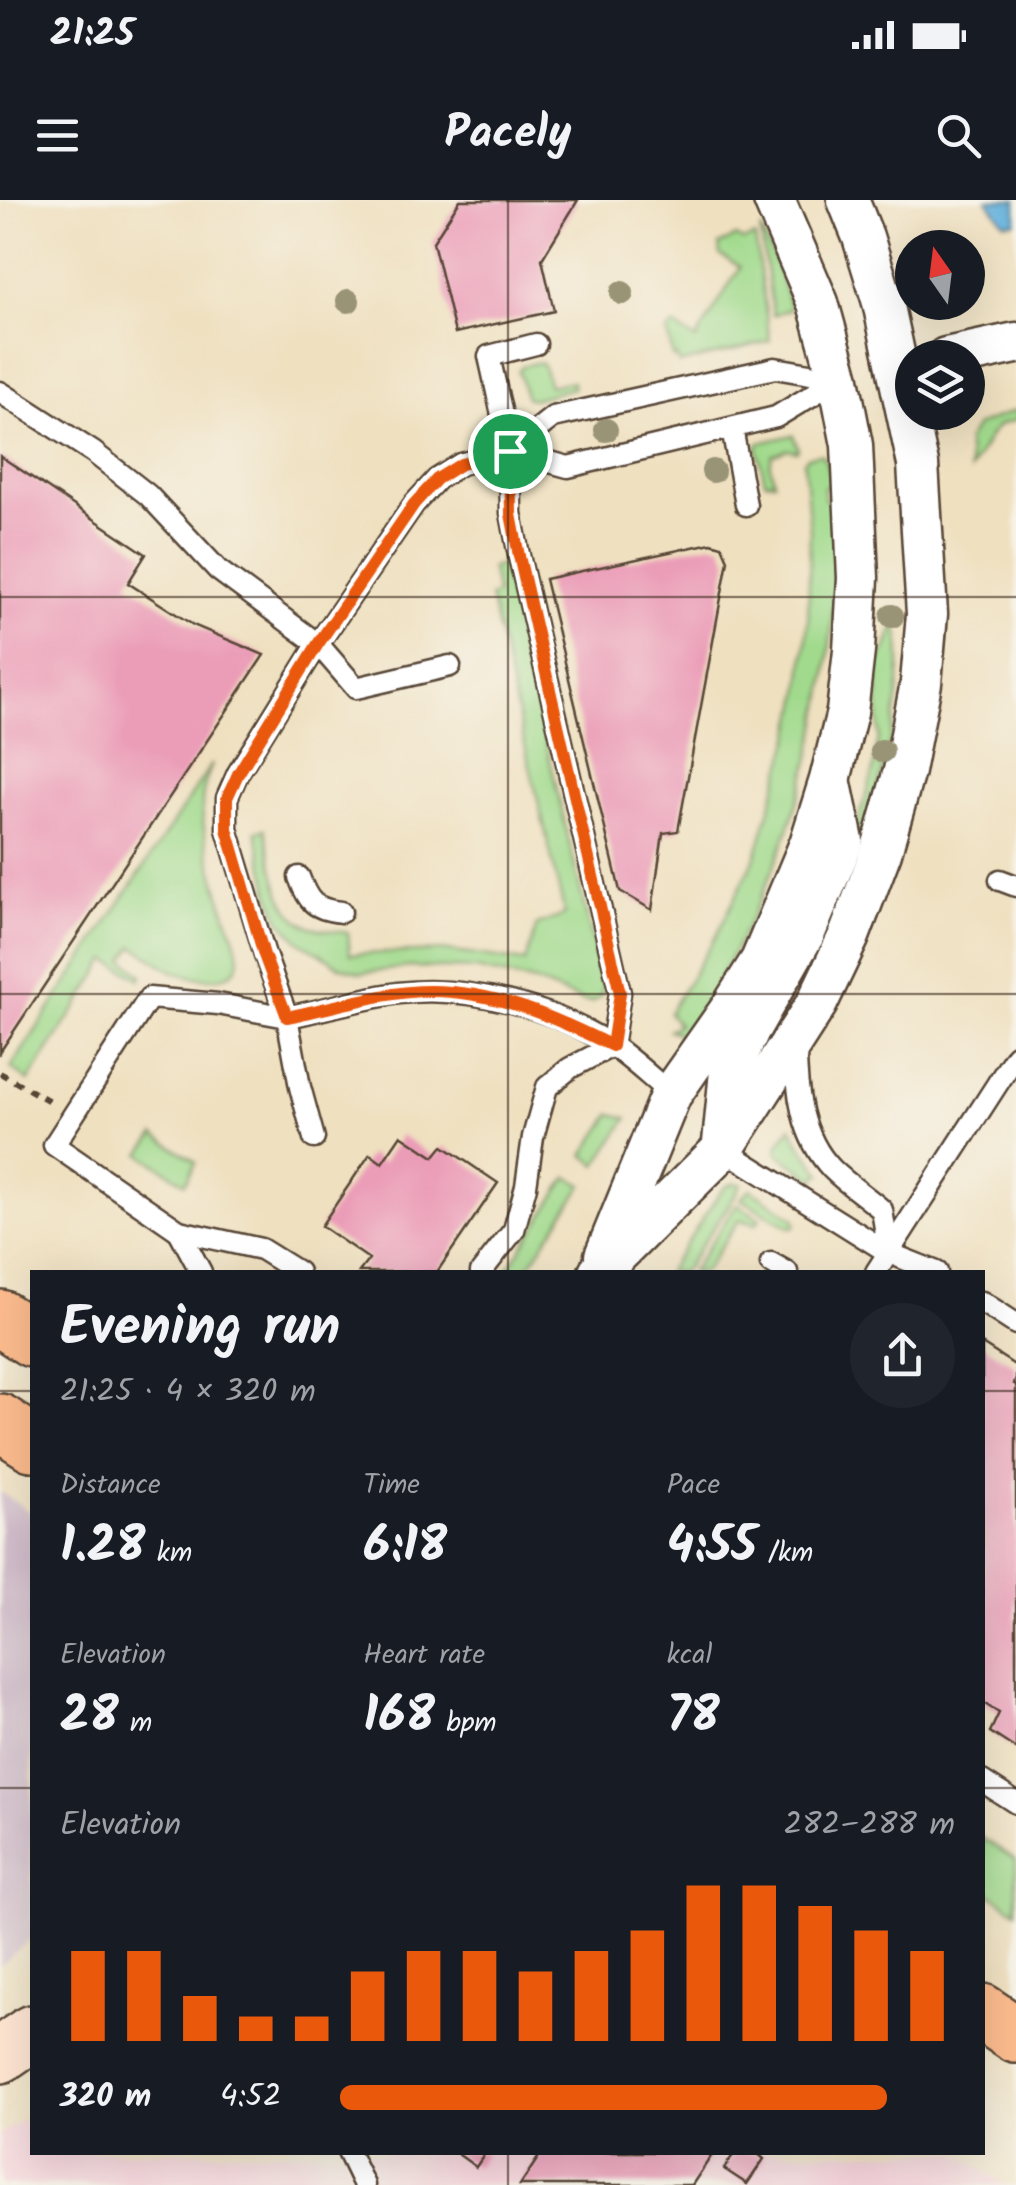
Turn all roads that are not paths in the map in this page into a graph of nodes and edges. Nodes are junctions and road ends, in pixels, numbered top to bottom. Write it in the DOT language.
graph roads {
  1 [pos="774,200"];
  2 [pos="848,200"];
  3 [pos="897,340"];
  4 [pos="1016,342"];
  5 [pos="536,344"];
  6 [pos="985,349"];
  7 [pos="895,368"];
  8 [pos="839,380"];
  9 [pos="0,392"];
  10 [pos="732,428"];
  11 [pos="914,430"];
  12 [pos="510,451"];
  13 [pos="746,505"];
  14 [pos="318,644"];
  15 [pos="450,666"];
  16 [pos="830,780"];
  17 [pos="299,876"];
  18 [pos="341,912"];
  19 [pos="287,1017"];
  20 [pos="796,1036"];
  21 [pos="612,1046"];
  22 [pos="1016,1056"];
  23 [pos="670,1094"];
  24 [pos="314,1138"];
  25 [pos="723,1148"];
  26 [pos="179,1231"];
  27 [pos="890,1253"];
  28 [pos="607,1264"];
  29 [pos="200,1270"];
  30 [pos="295,1270"];
  31 [pos="483,1270"];
  32 [pos="877,1270"];
  33 [pos="931,1270"];
  34 [pos="985,1304"];
  35 [pos="0,1318"];
  36 [pos="1016,1324"];
  37 [pos="30,1338"];
  38 [pos="0,1422"];
  39 [pos="30,1443"];
  40 [pos="985,1782"];
  41 [pos="1016,1803"];
  42 [pos="985,2014"];
  43 [pos="30,2033"];
  44 [pos="1016,2035"];
  45 [pos="0,2054"];
  46 [pos="349,2155"];
  47 [pos="364,2185"];
  1 -- 8 [label="street"];
  2 -- 3 [label="street"];
  4 -- 6 [label="street"];
  5 -- 12 [label="lane"];
  7 -- 8 [label="street"];
  8 -- 10 [label="lane"];
  8 -- 12 [label="lane"];
  8 -- 16 [label="street"];
  9 -- 14 [label="lane"];
  10 -- 12 [label="lane"];
  10 -- 13 [label="lane"];
  11 -- 20 [label="street"];
  12 -- 14 [label="lane"];
  12 -- 21 [label="lane"];
  14 -- 15 [label="lane"];
  14 -- 19 [label="lane"];
  16 -- 23 [label="street"];
  16 -- 25 [label="street"];
  17 -- 18 [label="lane"];
  19 -- 21 [label="lane"];
  19 -- 24 [label="lane"];
  19 -- 26 [label="lane"];
  20 -- 25 [label="street"];
  20 -- 27 [label="lane"];
  21 -- 23 [label="lane"];
  21 -- 31 [label="lane"];
  22 -- 27 [label="lane"];
  23 -- 28 [label="street"];
  25 -- 27 [label="lane"];
  25 -- 28 [label="street"];
  26 -- 29 [label="lane"];
  26 -- 30 [label="lane"];
  27 -- 32 [label="lane"];
  27 -- 33 [label="lane"];
  34 -- 36 [label="lane"];
  35 -- 37 [label="main road"];
  38 -- 39 [label="main road"];
  40 -- 41 [label="lane"];
  42 -- 44 [label="main road"];
  43 -- 45 [label="street"];
  46 -- 47 [label="lane"];
}
